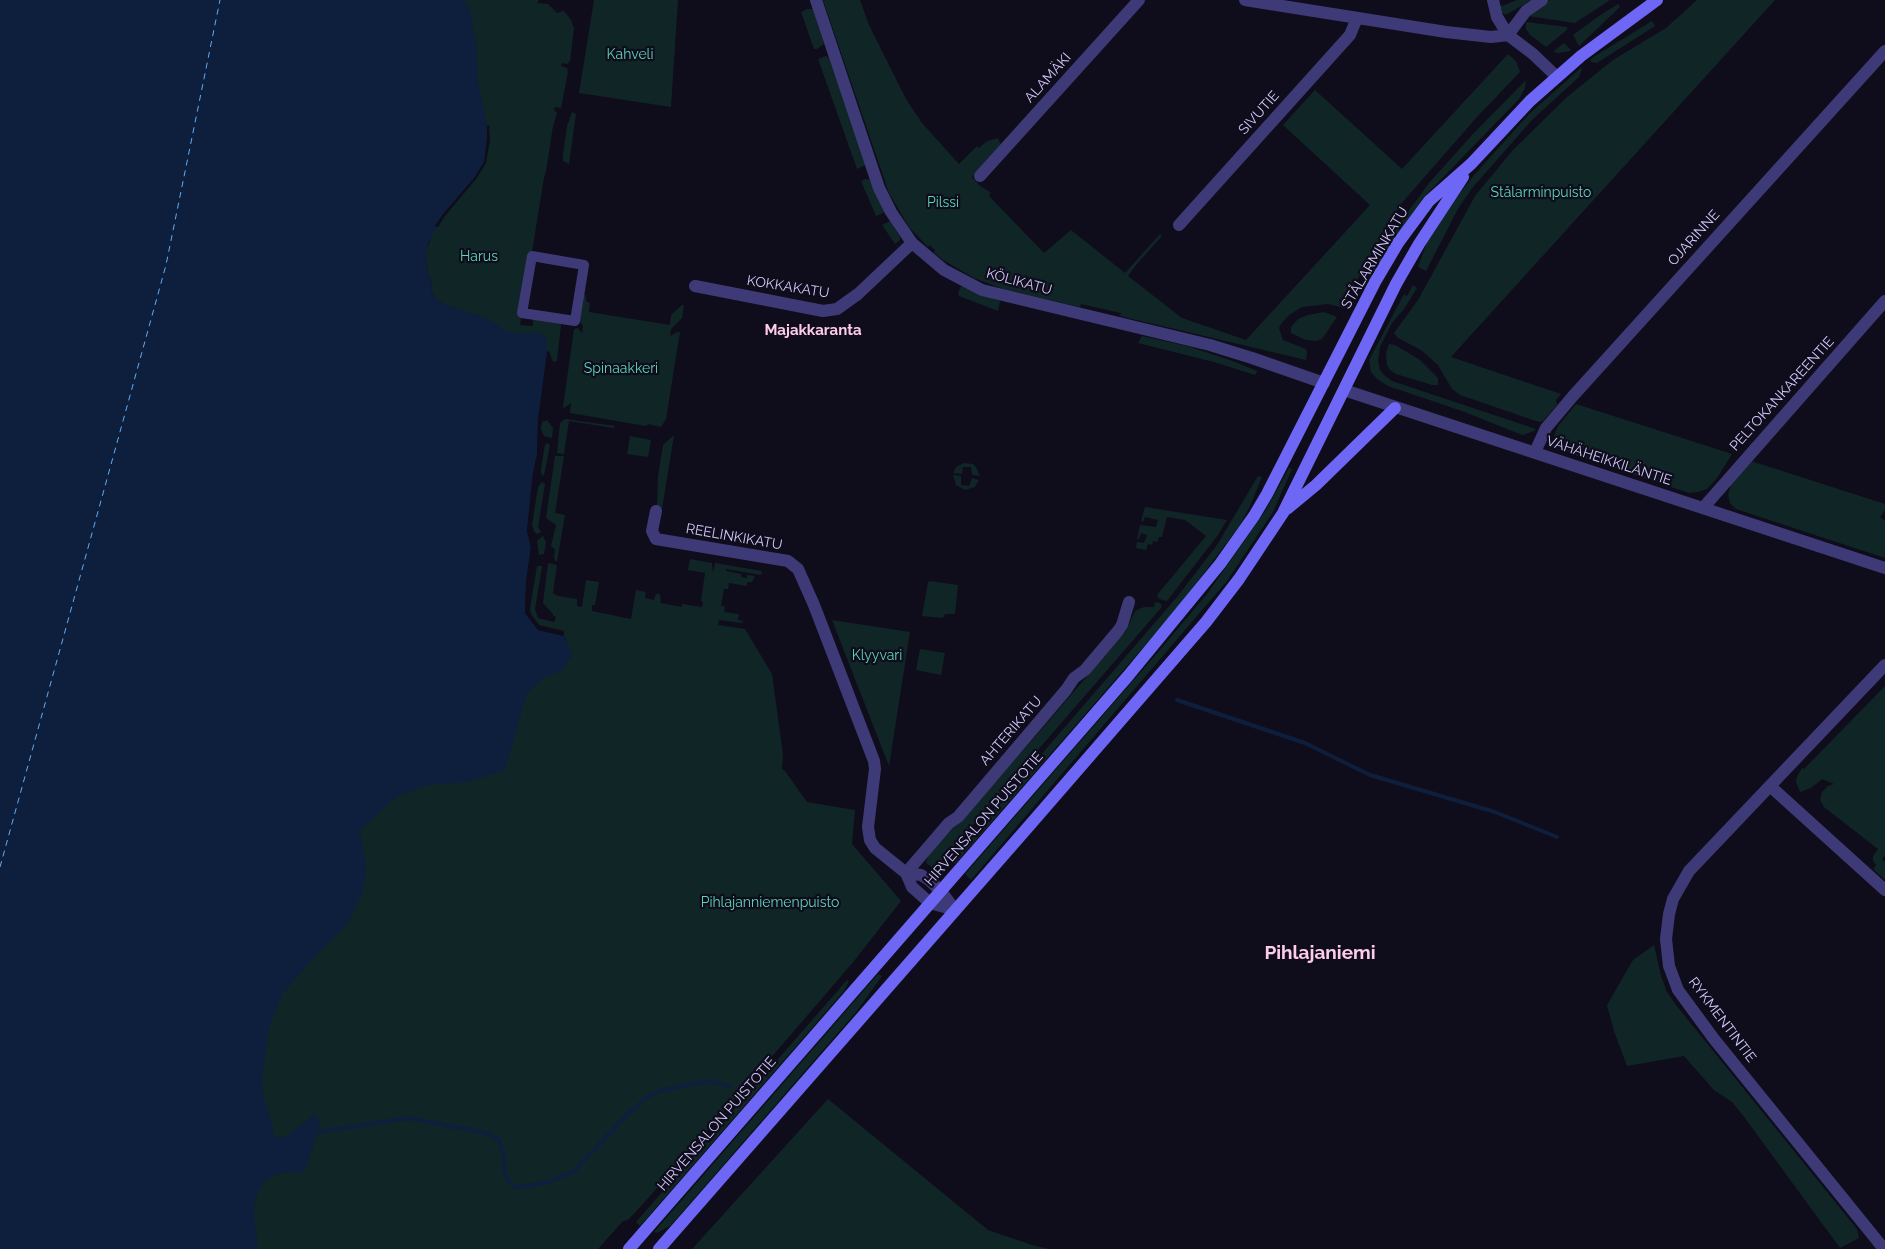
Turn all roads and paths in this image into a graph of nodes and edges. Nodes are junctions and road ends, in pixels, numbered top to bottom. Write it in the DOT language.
graph roads {
  1 [pos="816,0"];
  2 [pos="1139,0"];
  3 [pos="1246,0"];
  4 [pos="1493,0"];
  5 [pos="1542,0"];
  6 [pos="1657,0"];
  7 [pos="1358,18"];
  8 [pos="1508,35"];
  9 [pos="1885,51"];
  10 [pos="1557,77"];
  11 [pos="1471,164"];
  12 [pos="980,176"];
  13 [pos="1179,225"];
  14 [pos="912,243"];
  15 [pos="532,256"];
  16 [pos="695,286"];
  17 [pos="1885,301"];
  18 [pos="1324,383"];
  19 [pos="1344,390"];
  20 [pos="1395,408"];
  21 [pos="1535,452"];
  22 [pos="1703,508"];
  23 [pos="656,511"];
  24 [pos="1283,513"];
  25 [pos="1885,568"];
  26 [pos="1129,602"];
  27 [pos="1885,665"];
  28 [pos="1770,786"];
  29 [pos="906,873"];
  30 [pos="1885,890"];
  31 [pos="941,891"];
  32 [pos="930,903"];
  33 [pos="954,910"];
  34 [pos="629,1249"];
  35 [pos="659,1249"];
  36 [pos="1884,1249"];
  1 -- 14 [label="street, KÖLIKATU"];
  2 -- 12 [label="street, ALAMÄKI"];
  3 -- 7 [label="street"];
  4 -- 8 [label="street"];
  5 -- 8 [label="street"];
  6 -- 10 [label="main road, STÅLARMINKATU"];
  7 -- 8 [label="street"];
  7 -- 13 [label="street, SIVUTIE"];
  8 -- 10 [label="street"];
  9 -- 21 [label="street, OJARINNE"];
  10 -- 11 [label="main road, STÅLARMINKATU"];
  11 -- 18 [label="main road, STÅLARMINKATU"];
  11 -- 19 [label="main road, STÅLARMINKATU"];
  14 -- 16 [label="street, KOKKAKATU"];
  14 -- 18 [label="street, KÖLIKATU"];
  15 -- 15 [label="street"];
  17 -- 22 [label="street, PELTOKANKAREENTIE"];
  18 -- 19 [label="main road, VÄHÄHEIKKILÄNTIE"];
  18 -- 31 [label="main road, HIRVENSALON PUISTOTIE"];
  19 -- 20 [label="street, VÄHÄHEIKKILÄNTIE"];
  19 -- 24 [label="main road"];
  20 -- 21 [label="street, VÄHÄHEIKKILÄNTIE"];
  20 -- 24 [label="main road"];
  21 -- 22 [label="street, VÄHÄHEIKKILÄNTIE"];
  22 -- 25 [label="street, VÄHÄHEIKKILÄNTIE"];
  23 -- 29 [label="street, REELINKIKATU"];
  24 -- 33 [label="main road"];
  26 -- 29 [label="street, AHTERIKATU"];
  27 -- 28 [label="street, RYKMENTINTIE"];
  28 -- 30 [label="street"];
  28 -- 36 [label="street, RYKMENTINTIE"];
  29 -- 31 [label="street, REELINKIKATU"];
  29 -- 32 [label="street, REELINKIKATU"];
  31 -- 32 [label="main road, HIRVENSALON PUISTOTIE"];
  31 -- 33 [label="street, REELINKIKATU"];
  32 -- 33 [label="street, REELINKIKATU"];
  32 -- 34 [label="main road, HIRVENSALON PUISTOTIE"];
  33 -- 35 [label="main road"];
}
